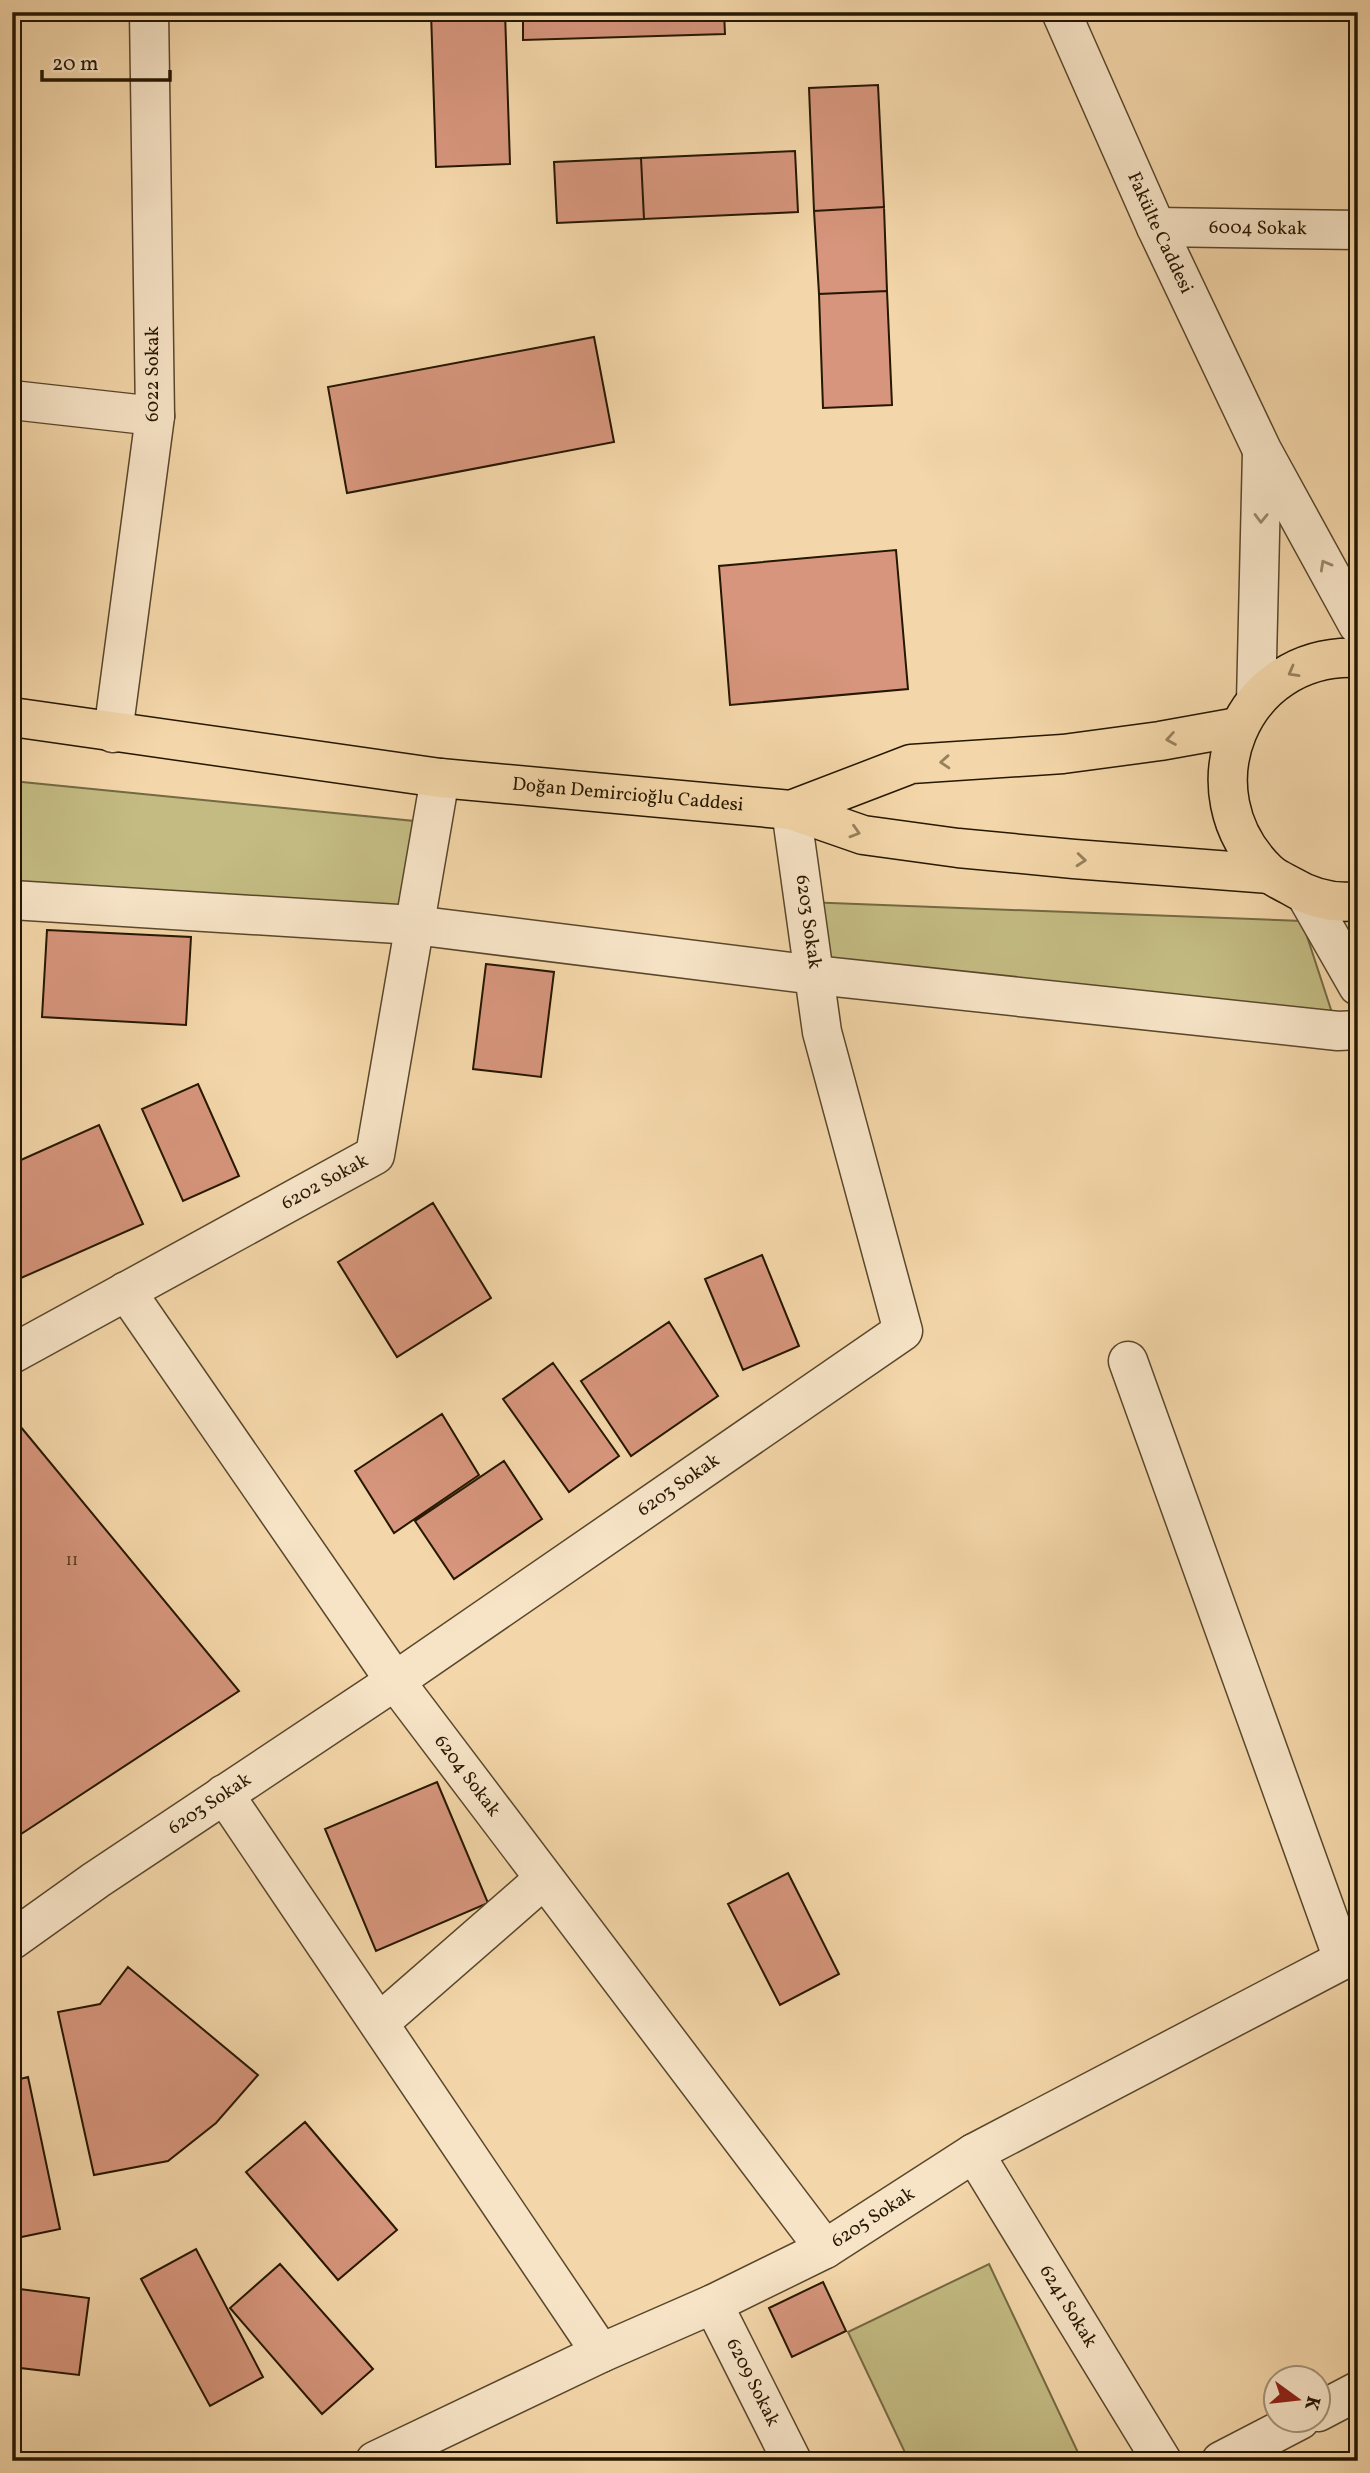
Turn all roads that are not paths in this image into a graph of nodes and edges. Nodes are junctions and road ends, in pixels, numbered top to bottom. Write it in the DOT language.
graph roads {
  1 [pos="149,12"];
  2 [pos="1061,12"];
  3 [pos="1156,228"];
  4 [pos="1358,230"];
  5 [pos="12,400"];
  6 [pos="155,416"];
  7 [pos="1262,450"];
  8 [pos="1358,625"];
  9 [pos="1358,658"];
  10 [pos="1247,714"];
  11 [pos="12,717"];
  12 [pos="113,733"];
  13 [pos="440,778"];
  14 [pos="791,810"];
  15 [pos="1270,874"];
  16 [pos="1306,895"];
  17 [pos="12,900"];
  18 [pos="1358,901"];
  19 [pos="414,925"];
  20 [pos="815,975"];
  21 [pos="1358,986"];
  22 [pos="1358,1030"];
  23 [pos="126,1291"];
  24 [pos="12,1354"];
  25 [pos="1128,1361"];
  26 [pos="395,1681"];
  27 [pos="225,1794"];
  28 [pos="544,1879"];
  29 [pos="12,1940"];
  30 [pos="1351,1956"];
  31 [pos="379,2023"];
  32 [pos="974,2153"];
  33 [pos="825,2249"];
  34 [pos="713,2304"];
  35 [pos="601,2353"];
  36 [pos="1358,2391"];
  37 [pos="1332,2405"];
  38 [pos="1273,2434"];
  39 [pos="375,2461"];
  40 [pos="792,2461"];
  41 [pos="1162,2461"];
  42 [pos="1220,2461"];
  1 -- 6 [label="street, 6022 Sokak"];
  2 -- 3 [label="street, Fakülte Caddesi"];
  3 -- 4 [label="street, 6004 Sokak"];
  3 -- 7 [label="street, Fakülte Caddesi"];
  5 -- 6 [label="street"];
  6 -- 12 [label="street, 6022 Sokak"];
  8 -- 7 [label="street, Fakülte Caddesi, one-way"];
  7 -- 10 [label="street, Fakülte Caddesi, one-way"];
  9 -- 10 [label="main road, one-way"];
  10 -- 14 [label="main road, Doğan Demircioğlu Caddesi, one-way"];
  10 -- 15 [label="main road"];
  11 -- 12 [label="main road, Doğan Demircioğlu Caddesi"];
  12 -- 13 [label="main road, Doğan Demircioğlu Caddesi"];
  13 -- 14 [label="main road, Doğan Demircioğlu Caddesi"];
  13 -- 19 [label="street, 6202 Sokak"];
  14 -- 15 [label="main road, one-way"];
  14 -- 20 [label="street, 6203 Sokak"];
  15 -- 16 [label="main road"];
  16 -- 18 [label="main road"];
  16 -- 21 [label="street"];
  17 -- 19 [label="street"];
  19 -- 20 [label="street"];
  19 -- 23 [label="street, 6202 Sokak"];
  20 -- 22 [label="street"];
  20 -- 26 [label="street, 6203 Sokak"];
  23 -- 24 [label="street, 6202 Sokak"];
  23 -- 26 [label="street, 6204 Sokak"];
  25 -- 30 [label="street"];
  26 -- 27 [label="street, 6203 Sokak"];
  26 -- 28 [label="street, 6204 Sokak"];
  27 -- 29 [label="street, 6203 Sokak"];
  27 -- 31 [label="street"];
  28 -- 31 [label="street"];
  28 -- 33 [label="street, 6204 Sokak"];
  30 -- 32 [label="street, 6205 Sokak"];
  31 -- 35 [label="street"];
  32 -- 33 [label="street, 6205 Sokak"];
  32 -- 41 [label="street, 6241 Sokak"];
  33 -- 34 [label="street, 6205 Sokak"];
  34 -- 35 [label="street, 6205 Sokak"];
  34 -- 40 [label="street, 6209 Sokak"];
  35 -- 39 [label="street, 6205 Sokak"];
  36 -- 37 [label="street"];
  38 -- 42 [label="street"];
}
